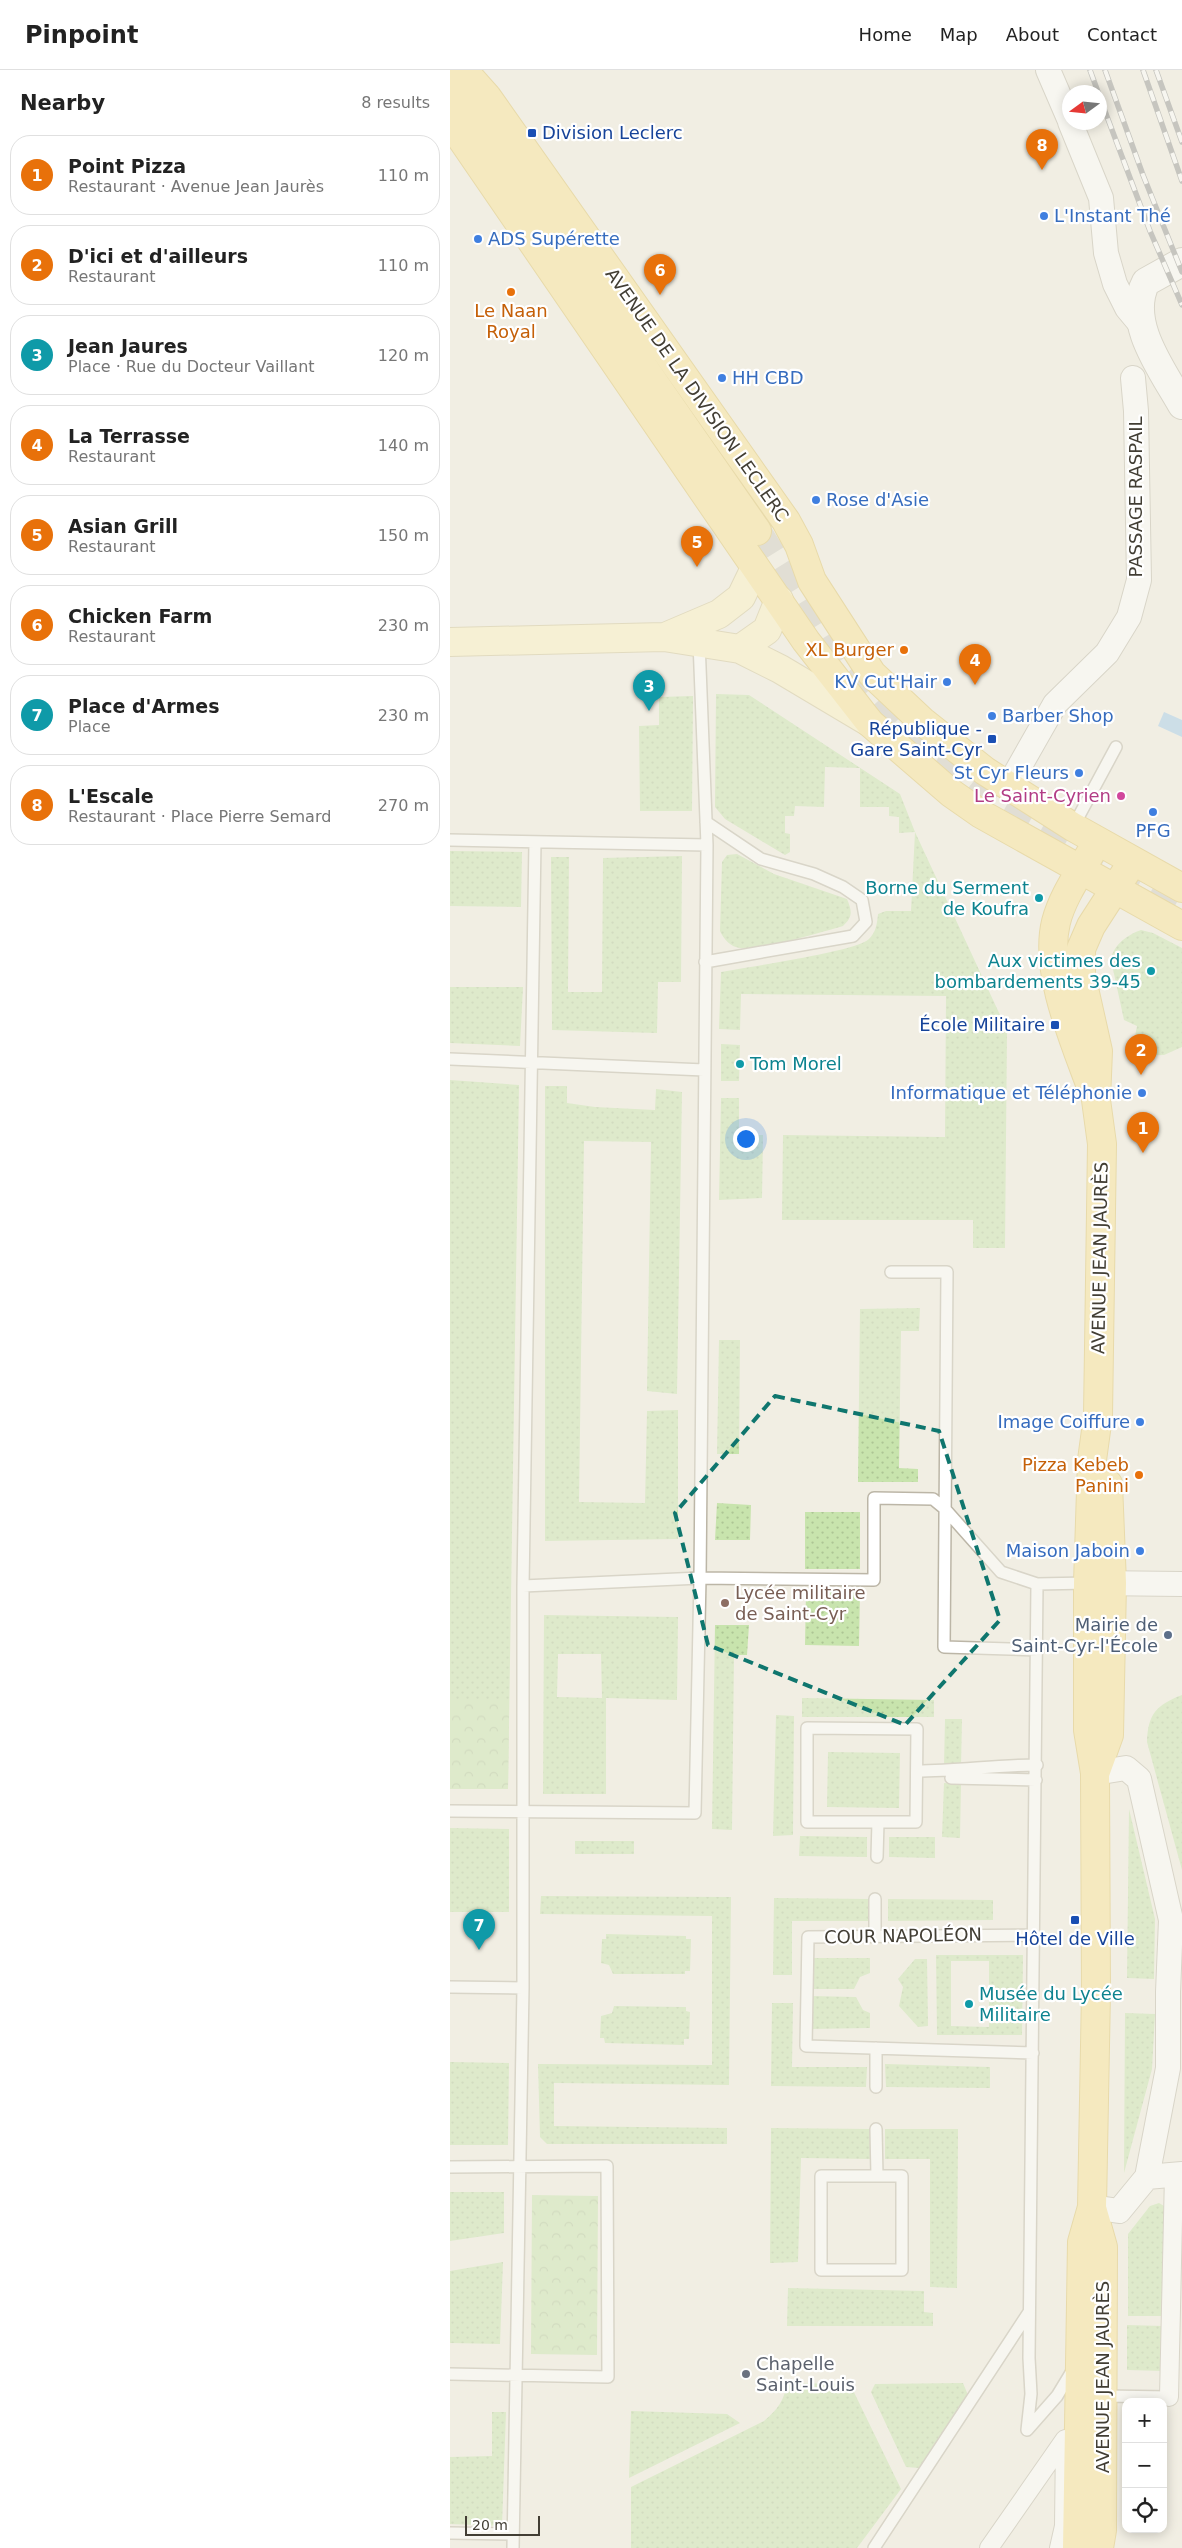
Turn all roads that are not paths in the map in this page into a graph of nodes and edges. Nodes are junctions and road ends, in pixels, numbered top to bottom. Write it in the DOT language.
graph roads {
  1 [pos="461,70"];
  2 [pos="1048,70"];
  3 [pos="450,89"];
  4 [pos="1062,103"];
  5 [pos="450,122"];
  6 [pos="1073,130"];
  7 [pos="1182,262"];
  8 [pos="591,294"];
  9 [pos="588,325"];
  10 [pos="1142,326"];
  11 [pos="1133,378"];
  12 [pos="1182,406"];
  13 [pos="755,568"];
  14 [pos="812,581"];
  15 [pos="741,597"];
  16 [pos="779,600"];
  17 [pos="664,637"];
  18 [pos="450,642"];
  19 [pos="699,642"];
  20 [pos="740,649"];
  21 [pos="870,723"];
  22 [pos="1116,747"];
  23 [pos="1009,785"];
  24 [pos="706,822"];
  25 [pos="1073,827"];
  26 [pos="450,840"];
  27 [pos="1097,840"];
  28 [pos="535,842"];
  29 [pos="707,845"];
  30 [pos="1132,860"];
  31 [pos="1081,870"];
  32 [pos="1114,888"];
  33 [pos="1182,888"];
  34 [pos="1182,926"];
  35 [pos="705,962"];
  36 [pos="450,1059"];
  37 [pos="531,1063"];
  38 [pos="704,1070"];
  39 [pos="1096,1100"];
  40 [pos="890,1272"];
  41 [pos="944,1508"];
  42 [pos="700,1578"];
  43 [pos="1100,1583"];
  44 [pos="1037,1584"];
  45 [pos="1182,1584"];
  46 [pos="523,1586"];
  47 [pos="1038,1650"];
  48 [pos="1037,1765"];
  49 [pos="1095,1773"];
  50 [pos="917,1774"];
  51 [pos="1036,1780"];
  52 [pos="450,1811"];
  53 [pos="524,1811"];
  54 [pos="878,1822"];
  55 [pos="877,1857"];
  56 [pos="875,1899"];
  57 [pos="1176,1920"];
  58 [pos="1035,1935"];
  59 [pos="875,1936"];
  60 [pos="450,1987"];
  61 [pos="523,1988"];
  62 [pos="876,2048"];
  63 [pos="1033,2053"];
  64 [pos="1175,2068"];
  65 [pos="876,2087"];
  66 [pos="876,2128"];
  67 [pos="450,2167"];
  68 [pos="520,2168"];
  69 [pos="1178,2174"];
  70 [pos="877,2176"];
  71 [pos="1147,2177"];
  72 [pos="1092,2207"];
  73 [pos="1029,2312"];
  74 [pos="1080,2358"];
  75 [pos="450,2374"];
  76 [pos="518,2375"];
  77 [pos="1104,2396"];
  78 [pos="1169,2397"];
  79 [pos="450,2533"];
  80 [pos="513,2534"];
  81 [pos="514,2548"];
  82 [pos="874,2548"];
  83 [pos="989,2548"];
  84 [pos="1059,2548"];
  85 [pos="1077,2548"];
  86 [pos="1099,2548"];
  1 -- 8 [label="main road, AVENUE DE LA DIVISION LECLERC"];
  1 -- 14 [label="main road, AVENUE DE LA DIVISION LECLERC"];
  2 -- 4 [label="street"];
  3 -- 8 [label="main road, AVENUE DE LA DIVISION LECLERC"];
  5 -- 9 [label="main road"];
  6 -- 10 [label="street"];
  7 -- 10 [label="street"];
  8 -- 9 [label="main road, AVENUE DE LA DIVISION LECLERC"];
  9 -- 13 [label="main road"];
  10 -- 12 [label="street"];
  11 -- 23 [label="street, PASSAGE RASPAIL"];
  13 -- 15 [label="main road"];
  13 -- 16 [label="main road"];
  14 -- 16 [label="main road"];
  14 -- 23 [label="main road, AVENUE DE LA DIVISION LECLERC"];
  15 -- 16 [label="main road"];
  15 -- 17 [label="main road"];
  16 -- 20 [label="main road"];
  16 -- 21 [label="main road"];
  17 -- 18 [label="main road"];
  17 -- 19 [label="main road"];
  19 -- 20 [label="main road"];
  19 -- 24 [label="lane"];
  20 -- 21 [label="main road"];
  21 -- 31 [label="main road"];
  22 -- 25 [label="lane"];
  23 -- 25 [label="main road, AVENUE DE LA DIVISION LECLERC"];
  24 -- 29 [label="lane"];
  24 -- 35 [label="lane"];
  25 -- 27 [label="main road, AVENUE DE LA DIVISION LECLERC"];
  26 -- 28 [label="lane"];
  27 -- 30 [label="main road, AVENUE DE LA DIVISION LECLERC"];
  27 -- 31 [label="main road"];
  28 -- 29 [label="lane"];
  28 -- 37 [label="lane"];
  29 -- 35 [label="lane"];
  30 -- 32 [label="main road"];
  30 -- 33 [label="main road, AVENUE DE LA DIVISION LECLERC"];
  31 -- 32 [label="main road"];
  31 -- 39 [label="main road"];
  32 -- 34 [label="main road"];
  32 -- 39 [label="main road"];
  35 -- 38 [label="lane"];
  36 -- 37 [label="lane"];
  37 -- 38 [label="lane"];
  37 -- 46 [label="lane"];
  38 -- 42 [label="lane"];
  39 -- 43 [label="main road, AVENUE JEAN JAURÈS"];
  40 -- 41 [label="lane"];
  41 -- 42 [label="lane"];
  41 -- 44 [label="lane"];
  41 -- 47 [label="lane"];
  42 -- 46 [label="lane"];
  42 -- 53 [label="lane"];
  43 -- 44 [label="lane"];
  43 -- 45 [label="street"];
  43 -- 49 [label="main road, AVENUE JEAN JAURÈS"];
  44 -- 47 [label="lane"];
  46 -- 53 [label="lane"];
  47 -- 48 [label="lane"];
  48 -- 50 [label="lane"];
  48 -- 51 [label="lane"];
  49 -- 57 [label="street"];
  49 -- 72 [label="main road, AVENUE JEAN JAURÈS"];
  50 -- 51 [label="lane"];
  50 -- 54 [label="lane"];
  50 -- 54 [label="lane"];
  51 -- 58 [label="lane"];
  52 -- 53 [label="lane"];
  53 -- 61 [label="lane"];
  54 -- 55 [label="lane"];
  56 -- 59 [label="lane"];
  57 -- 64 [label="street"];
  58 -- 59 [label="lane, COUR NAPOLÉON"];
  58 -- 63 [label="lane"];
  59 -- 62 [label="lane, COUR NAPOLÉON"];
  60 -- 61 [label="lane"];
  61 -- 68 [label="lane"];
  62 -- 63 [label="lane, COUR NAPOLÉON"];
  62 -- 65 [label="lane"];
  63 -- 73 [label="lane"];
  64 -- 71 [label="street"];
  66 -- 70 [label="lane"];
  67 -- 68 [label="lane"];
  68 -- 76 [label="lane"];
  68 -- 76 [label="lane"];
  69 -- 71 [label="street"];
  69 -- 78 [label="street"];
  70 -- 70 [label="lane"];
  71 -- 72 [label="street"];
  72 -- 74 [label="main road, AVENUE JEAN JAURÈS"];
  72 -- 77 [label="main road, AVENUE JEAN JAURÈS"];
  73 -- 74 [label="lane"];
  73 -- 82 [label="lane"];
  74 -- 85 [label="main road, AVENUE JEAN JAURÈS"];
  75 -- 76 [label="lane"];
  76 -- 80 [label="lane"];
  77 -- 78 [label="lane"];
  77 -- 86 [label="main road, AVENUE JEAN JAURÈS"];
  79 -- 80 [label="lane"];
  80 -- 81 [label="lane"];
  83 -- 84 [label="street"];
}
